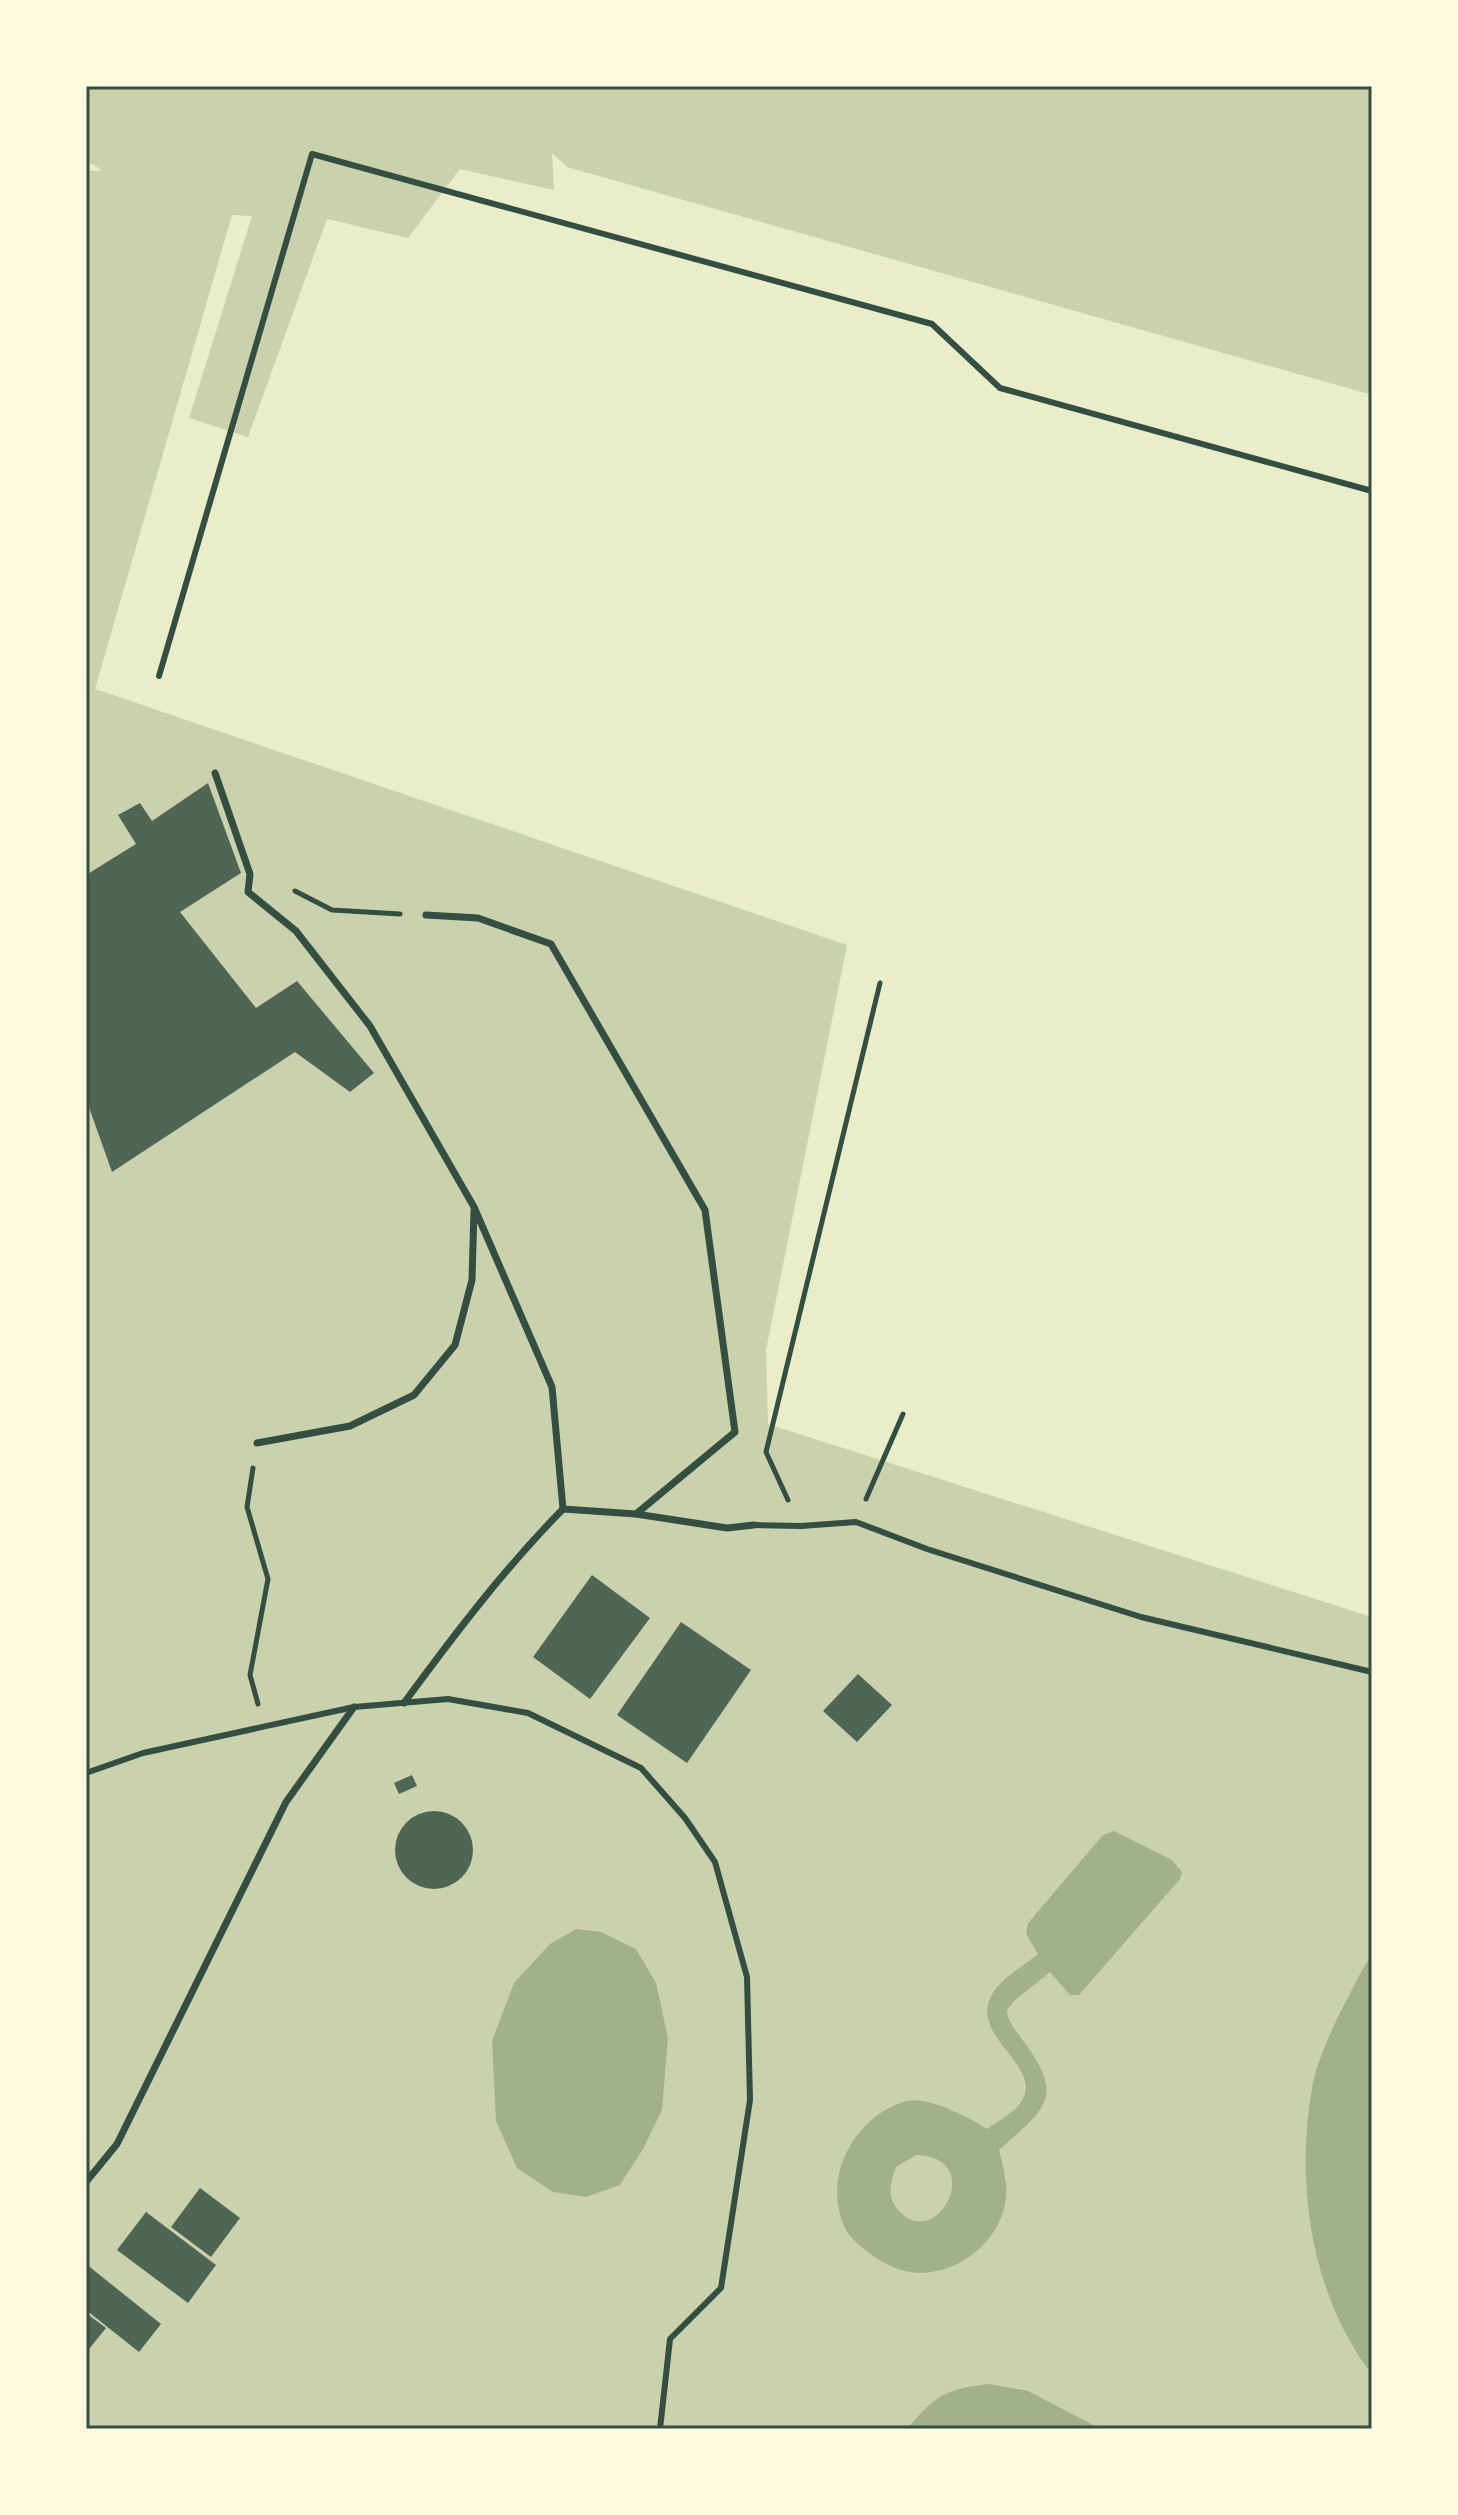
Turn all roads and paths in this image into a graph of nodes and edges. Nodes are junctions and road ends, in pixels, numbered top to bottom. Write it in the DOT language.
graph roads {
  1 [pos="1372,491"];
  2 [pos="159,676"];
  3 [pos="215,773"];
  4 [pos="426,915"];
  5 [pos="296,931"];
  6 [pos="880,983"];
  7 [pos="474,1207"];
  8 [pos="903,1414"];
  9 [pos="257,1443"];
  10 [pos="563,1509"];
  11 [pos="636,1514"];
  12 [pos="856,1522"];
  13 [pos="754,1525"];
  14 [pos="801,1526"];
  15 [pos="1372,1672"];
  16 [pos="404,1703"];
  17 [pos="354,1707"];
  18 [pos="264,1726"];
  19 [pos="86,1773"];
  20 [pos="86,2182"];
  21 [pos="660,2429"];
  1 -- 2 [label="lane"];
  3 -- 5 [label="street"];
  4 -- 5 [label="path"];
  4 -- 11 [label="street"];
  5 -- 7 [label="street"];
  6 -- 14 [label="path"];
  7 -- 9 [label="street"];
  7 -- 10 [label="street"];
  8 -- 12 [label="path"];
  9 -- 18 [label="path"];
  10 -- 11 [label="street"];
  10 -- 16 [label="street"];
  11 -- 13 [label="street"];
  12 -- 14 [label="lane"];
  12 -- 15 [label="lane"];
  13 -- 14 [label="lane"];
  16 -- 17 [label="lane"];
  16 -- 21 [label="lane"];
  17 -- 18 [label="lane"];
  17 -- 20 [label="street"];
  18 -- 19 [label="lane"];
}
